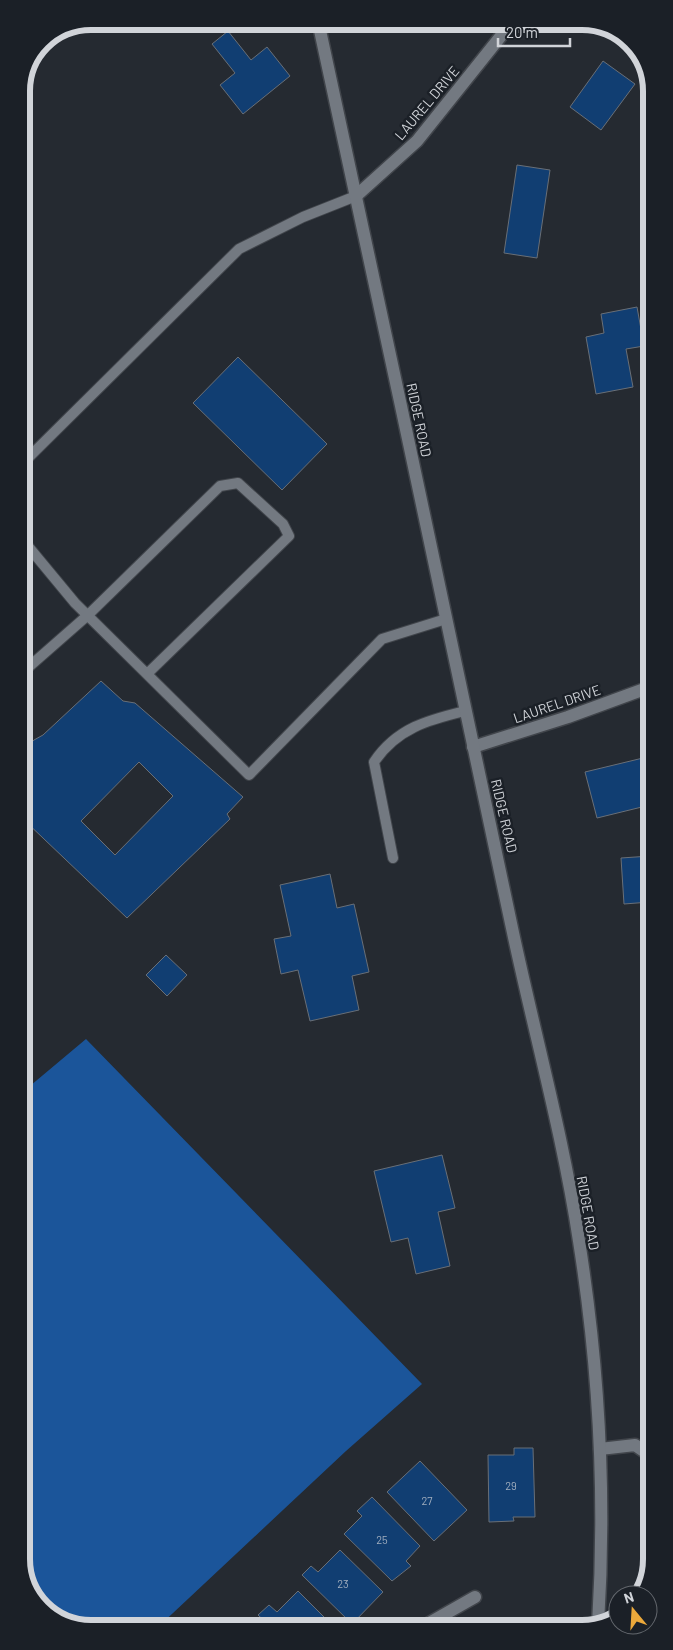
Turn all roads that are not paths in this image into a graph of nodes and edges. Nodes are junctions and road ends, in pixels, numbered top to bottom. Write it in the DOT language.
graph roads {
  1 [pos="320,30"];
  2 [pos="506,30"];
  3 [pos="356,196"];
  4 [pos="30,456"];
  5 [pos="30,548"];
  6 [pos="88,615"];
  7 [pos="446,619"];
  8 [pos="30,666"];
  9 [pos="147,674"];
  10 [pos="643,690"];
  11 [pos="466,711"];
  12 [pos="473,747"];
  13 [pos="393,858"];
  14 [pos="600,1449"];
  15 [pos="643,1450"];
  16 [pos="475,1597"];
  17 [pos="598,1617"];
  18 [pos="435,1620"];
  1 -- 3 [label="street, RIDGE ROAD"];
  2 -- 3 [label="street, LAUREL DRIVE"];
  3 -- 4 [label="lane"];
  3 -- 7 [label="street, RIDGE ROAD"];
  5 -- 6 [label="lane"];
  6 -- 8 [label="lane"];
  6 -- 9 [label="lane"];
  6 -- 9 [label="lane"];
  7 -- 9 [label="lane"];
  7 -- 11 [label="street, RIDGE ROAD"];
  10 -- 12 [label="street, LAUREL DRIVE"];
  11 -- 12 [label="street, RIDGE ROAD"];
  11 -- 13 [label="lane"];
  12 -- 14 [label="street, RIDGE ROAD"];
  14 -- 15 [label="street"];
  14 -- 17 [label="street, RIDGE ROAD"];
  16 -- 18 [label="street"];
}
